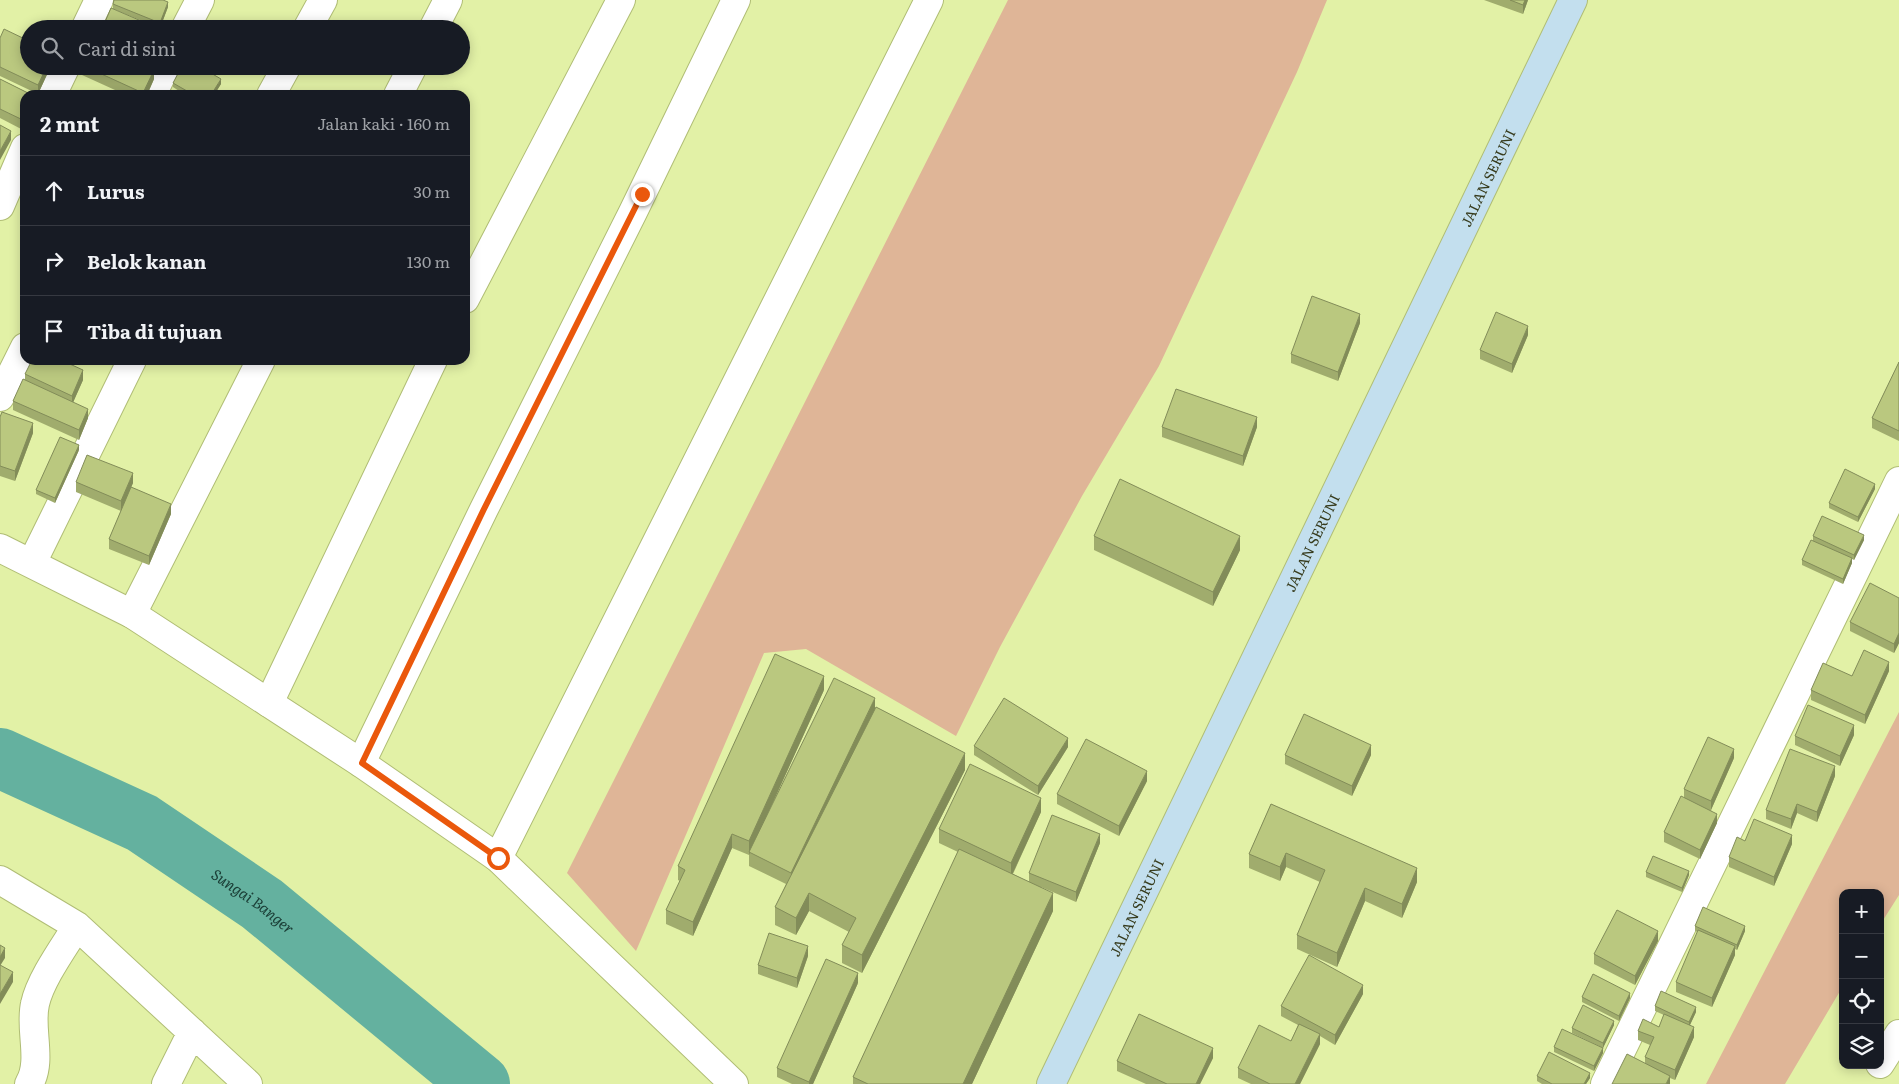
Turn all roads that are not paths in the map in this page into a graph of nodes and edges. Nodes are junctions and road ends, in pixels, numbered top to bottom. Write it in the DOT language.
graph roads {
  1 [pos="99,0"];
  2 [pos="200,0"];
  3 [pos="323,0"];
  4 [pos="448,0"];
  5 [pos="621,0"];
  6 [pos="736,0"];
  7 [pos="929,0"];
  8 [pos="1573,0"];
  9 [pos="89,20"];
  10 [pos="190,20"];
  11 [pos="312,20"];
  12 [pos="438,20"];
  13 [pos="62,75"];
  14 [pos="162,75"];
  15 [pos="282,75"];
  16 [pos="408,75"];
  17 [pos="54,90"];
  18 [pos="154,90"];
  19 [pos="274,90"];
  20 [pos="401,90"];
  21 [pos="20,160"];
  22 [pos="0,206"];
  23 [pos="470,289"];
  24 [pos="20,357"];
  25 [pos="130,365"];
  26 [pos="258,365"];
  27 [pos="431,365"];
  28 [pos="0,397"];
  29 [pos="1899,481"];
  30 [pos="0,548"];
  31 [pos="32,563"];
  32 [pos="132,614"];
  33 [pos="269,703"];
  34 [pos="362,763"];
  35 [pos="498,858"];
  36 [pos="0,880"];
  37 [pos="77,926"];
  38 [pos="192,1032"];
  39 [pos="1899,1034"];
  40 [pos="1884,1058"];
  41 [pos="1877,1069"];
  42 [pos="29,1084"];
  43 [pos="166,1084"];
  44 [pos="248,1084"];
  45 [pos="734,1084"];
  46 [pos="1051,1084"];
  47 [pos="1605,1084"];
  48 [pos="1868,1084"];
  1 -- 9 [label="street"];
  2 -- 10 [label="street"];
  3 -- 11 [label="street"];
  4 -- 12 [label="street"];
  5 -- 23 [label="street"];
  6 -- 34 [label="street"];
  7 -- 35 [label="street"];
  8 -- 46 [label="main road, JALAN SERUNI"];
  13 -- 17 [label="street"];
  14 -- 18 [label="street"];
  15 -- 19 [label="street"];
  16 -- 20 [label="street"];
  21 -- 22 [label="street"];
  24 -- 28 [label="street"];
  25 -- 31 [label="street"];
  26 -- 32 [label="street"];
  27 -- 33 [label="street"];
  29 -- 47 [label="street"];
  30 -- 31 [label="street"];
  31 -- 32 [label="street"];
  32 -- 33 [label="street"];
  33 -- 34 [label="street"];
  34 -- 35 [label="street"];
  35 -- 45 [label="street"];
  36 -- 37 [label="street"];
  37 -- 38 [label="street"];
  37 -- 42 [label="street"];
  38 -- 43 [label="street"];
  38 -- 44 [label="street"];
  39 -- 40 [label="street"];
  41 -- 48 [label="street"];
}
